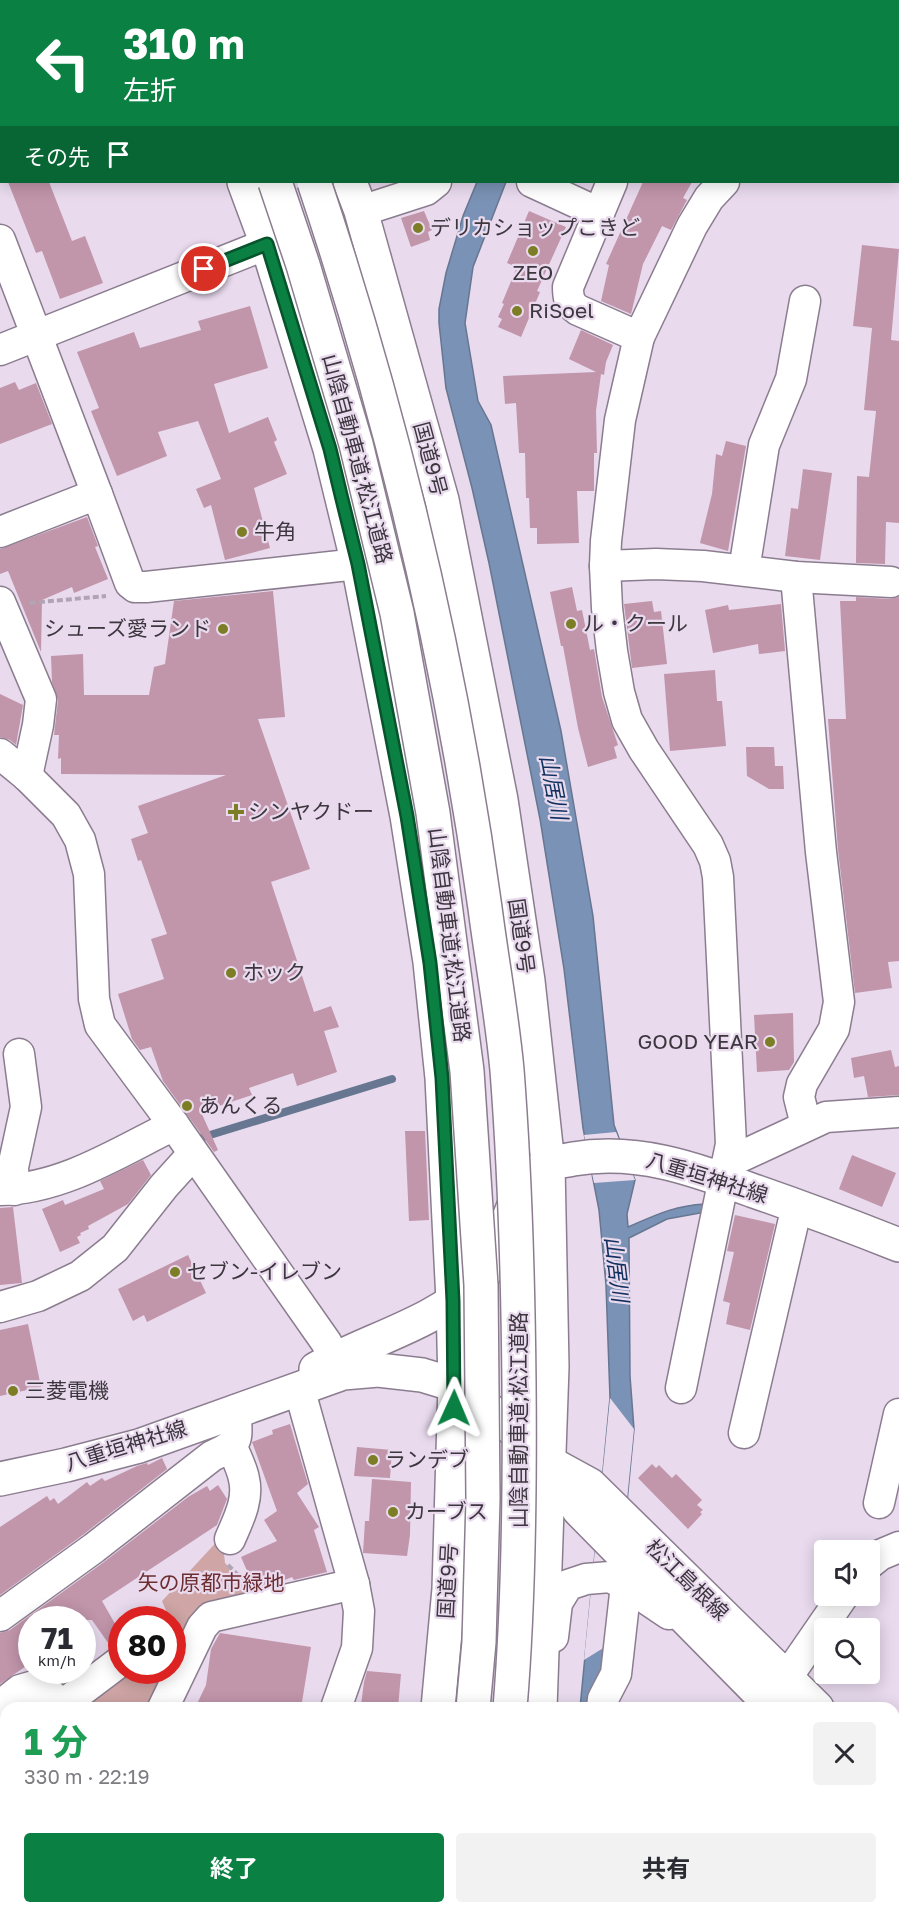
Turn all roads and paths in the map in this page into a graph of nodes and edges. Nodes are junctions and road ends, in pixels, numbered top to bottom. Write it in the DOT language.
graph roads {
  1 [pos="244,183"];
  2 [pos="275,183"];
  3 [pos="314,183"];
  4 [pos="435,183"];
  5 [pos="534,183"];
  6 [pos="612,183"];
  7 [pos="723,183"];
  8 [pos="356,196"];
  9 [pos="599,213"];
  10 [pos="0,240"];
  11 [pos="267,244"];
  12 [pos="805,301"];
  13 [pos="36,336"];
  14 [pos="639,337"];
  15 [pos="0,350"];
  16 [pos="97,494"];
  17 [pos="0,532"];
  18 [pos="358,564"];
  19 [pos="605,566"];
  20 [pos="744,570"];
  21 [pos="796,576"];
  22 [pos="891,582"];
  23 [pos="135,586"];
  24 [pos="1,604"];
  25 [pos="0,754"];
  26 [pos="27,776"];
  27 [pos="19,1054"];
  28 [pos="899,1112"];
  29 [pos="174,1125"];
  30 [pos="806,1125"];
  31 [pos="193,1154"];
  32 [pos="548,1164"];
  33 [pos="725,1172"];
  34 [pos="7,1190"];
  35 [pos="797,1206"];
  36 [pos="899,1245"];
  37 [pos="453,1301"];
  38 [pos="0,1307"];
  39 [pos="339,1366"];
  40 [pos="455,1385"];
  41 [pos="299,1388"];
  42 [pos="681,1388"];
  43 [pos="243,1408"];
  44 [pos="899,1414"];
  45 [pos="744,1433"];
  46 [pos="232,1447"];
  47 [pos="548,1462"];
  48 [pos="0,1479"];
  49 [pos="879,1503"];
  50 [pos="230,1539"];
  51 [pos="899,1547"];
  52 [pos="880,1555"];
  53 [pos="354,1584"];
  54 [pos="627,1585"];
  55 [pos="262,1605"];
  56 [pos="836,1606"];
  57 [pos="0,1616"];
  58 [pos="708,1642"];
  59 [pos="186,1647"];
  60 [pos="108,1671"];
  61 [pos="170,1684"];
  62 [pos="774,1700"];
  63 [pos="5,1702"];
  64 [pos="57,1702"];
  65 [pos="68,1702"];
  66 [pos="165,1702"];
  67 [pos="338,1702"];
  68 [pos="439,1702"];
  69 [pos="474,1702"];
  70 [pos="510,1702"];
  71 [pos="542,1702"];
  72 [pos="543,1702"];
  73 [pos="603,1702"];
  1 -- 11 [label="main road, 国道9号"];
  2 -- 69 [label="main road, 山陰自動車道;松江道路, bridge"];
  3 -- 70 [label="main road, 山陰自動車道;松江道路, bridge"];
  4 -- 8 [label="street"];
  5 -- 9 [label="street"];
  6 -- 9 [label="street"];
  7 -- 14 [label="street"];
  8 -- 32 [label="main road, 国道9号"];
  9 -- 14 [label="street"];
  10 -- 13 [label="street"];
  11 -- 13 [label="street"];
  11 -- 18 [label="main road, 国道9号"];
  12 -- 20 [label="street"];
  13 -- 15 [label="street"];
  13 -- 16 [label="street"];
  14 -- 19 [label="street"];
  16 -- 17 [label="street"];
  16 -- 23 [label="street"];
  18 -- 23 [label="street"];
  18 -- 37 [label="main road, 国道9号"];
  19 -- 20 [label="street"];
  19 -- 33 [label="street"];
  20 -- 21 [label="street"];
  21 -- 22 [label="street"];
  21 -- 30 [label="street"];
  23 -- 24 [label="path"];
  24 -- 26 [label="street"];
  25 -- 26 [label="street"];
  26 -- 29 [label="street"];
  27 -- 34 [label="street"];
  28 -- 30 [label="street"];
  29 -- 31 [label="street"];
  29 -- 34 [label="street"];
  30 -- 33 [label="street"];
  31 -- 38 [label="street"];
  31 -- 39 [label="street"];
  32 -- 33 [label="main road, 八重垣神社線"];
  32 -- 37 [label="main road, 八重垣神社線"];
  32 -- 47 [label="main road, 国道9号"];
  33 -- 35 [label="main road, 八重垣神社線"];
  33 -- 42 [label="street"];
  35 -- 36 [label="main road, 八重垣神社線"];
  35 -- 45 [label="street"];
  37 -- 39 [label="main road, 八重垣神社線"];
  37 -- 40 [label="main road, 国道9号"];
  39 -- 40 [label="main road, 八重垣神社線"];
  39 -- 41 [label="main road, 八重垣神社線"];
  39 -- 43 [label="main road, 八重垣神社線"];
  40 -- 47 [label="main road, 松江島根線"];
  40 -- 68 [label="main road, 国道9号"];
  41 -- 43 [label="main road, 八重垣神社線"];
  41 -- 53 [label="street"];
  43 -- 46 [label="street"];
  43 -- 48 [label="main road, 八重垣神社線"];
  44 -- 49 [label="street"];
  46 -- 50 [label="street"];
  46 -- 57 [label="street"];
  47 -- 58 [label="main road, 松江島根線"];
  47 -- 62 [label="main road, 松江島根線"];
  47 -- 71 [label="main road, 国道9号"];
  50 -- 55 [label="path"];
  51 -- 52 [label="street"];
  53 -- 55 [label="street"];
  53 -- 67 [label="street"];
  54 -- 58 [label="street"];
  54 -- 72 [label="street"];
  54 -- 73 [label="street"];
  55 -- 59 [label="street"];
  56 -- 62 [label="street"];
  58 -- 62 [label="main road, 松江島根線"];
  60 -- 65 [label="street"];
  61 -- 66 [label="street"];
  63 -- 64 [label="street"];
}
